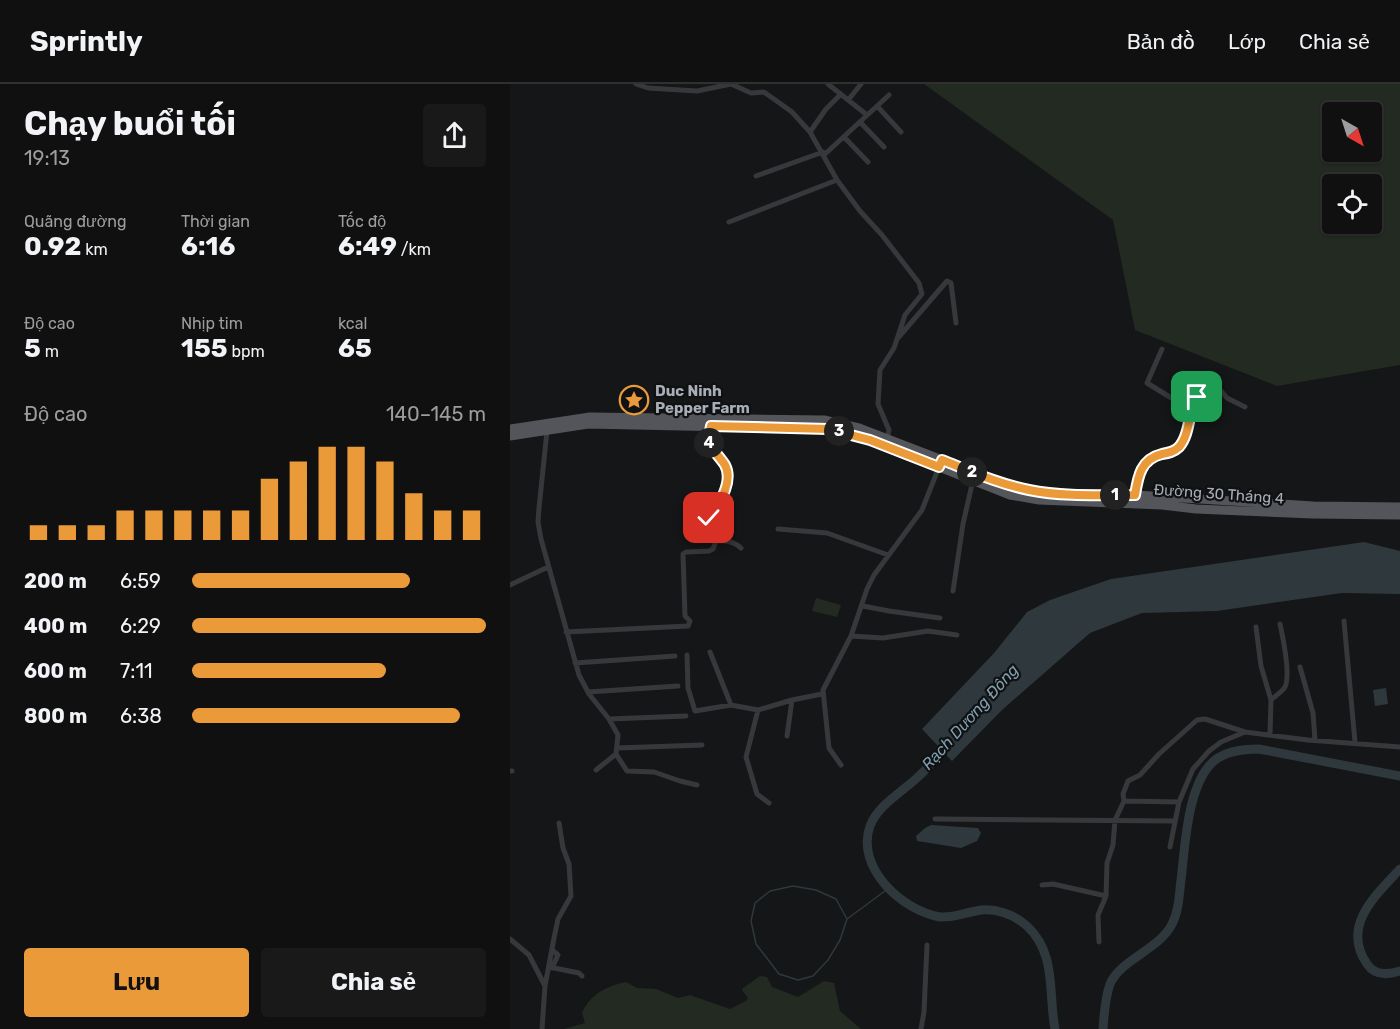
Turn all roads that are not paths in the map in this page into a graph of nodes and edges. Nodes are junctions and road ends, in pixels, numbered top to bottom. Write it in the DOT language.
graph roads {
  1 [pos="636,84"];
  2 [pos="766,84"];
  3 [pos="829,84"];
  4 [pos="861,84"];
  5 [pos="764,92"];
  6 [pos="841,94"];
  7 [pos="889,95"];
  8 [pos="849,99"];
  9 [pos="877,106"];
  10 [pos="867,116"];
  11 [pos="860,122"];
  12 [pos="810,132"];
  13 [pos="901,132"];
  14 [pos="844,137"];
  15 [pos="884,147"];
  16 [pos="824,154"];
  17 [pos="868,162"];
  18 [pos="756,176"];
  19 [pos="837,180"];
  20 [pos="729,222"];
  21 [pos="956,323"];
  22 [pos="896,340"];
  23 [pos="1162,349"];
  24 [pos="1245,407"];
  25 [pos="1191,410"];
  26 [pos="736,422"];
  27 [pos="805,423"];
  28 [pos="711,426"];
  29 [pos="546,427"];
  30 [pos="510,429"];
  31 [pos="510,436"];
  32 [pos="887,439"];
  33 [pos="940,464"];
  34 [pos="973,480"];
  35 [pos="1135,495"];
  36 [pos="1070,499"];
  37 [pos="1197,504"];
  38 [pos="1400,507"];
  39 [pos="1313,510"];
  40 [pos="1400,515"];
  41 [pos="778,529"];
  42 [pos="723,541"];
  43 [pos="741,548"];
  44 [pos="888,555"];
  45 [pos="548,567"];
  46 [pos="510,585"];
  47 [pos="953,591"];
  48 [pos="863,606"];
  49 [pos="940,618"];
  50 [pos="1344,621"];
  51 [pos="1280,624"];
  52 [pos="1256,627"];
  53 [pos="566,632"];
  54 [pos="957,635"];
  55 [pos="851,636"];
  56 [pos="710,652"];
  57 [pos="687,655"];
  58 [pos="675,656"];
  59 [pos="576,663"];
  60 [pos="1300,667"];
  61 [pos="678,686"];
  62 [pos="588,692"];
  63 [pos="822,694"];
  64 [pos="792,700"];
  65 [pos="1271,700"];
  66 [pos="731,705"];
  67 [pos="758,711"];
  68 [pos="686,716"];
  69 [pos="609,719"];
  70 [pos="1245,732"];
  71 [pos="1270,734"];
  72 [pos="788,736"];
  73 [pos="1315,740"];
  74 [pos="1355,742"];
  75 [pos="702,746"];
  76 [pos="1400,747"];
  77 [pos="617,751"];
  78 [pos="841,765"];
  79 [pos="596,770"];
  80 [pos="697,785"];
  81 [pos="1124,801"];
  82 [pos="769,802"];
  83 [pos="1179,802"];
  84 [pos="935,819"];
  85 [pos="1115,820"];
  86 [pos="1175,820"];
  87 [pos="559,823"];
  88 [pos="1170,847"];
  89 [pos="1042,885"];
  90 [pos="1106,896"];
  91 [pos="510,939"];
  92 [pos="1099,942"];
  93 [pos="927,945"];
  94 [pos="550,967"];
  95 [pos="582,976"];
  96 [pos="545,986"];
  97 [pos="542,1029"];
  98 [pos="921,1029"];
  1 -- 5 [label="street"];
  2 -- 5 [label="street"];
  3 -- 6 [label="street"];
  4 -- 8 [label="street"];
  5 -- 12 [label="street"];
  6 -- 8 [label="street"];
  6 -- 12 [label="street"];
  7 -- 9 [label="street"];
  8 -- 10 [label="street"];
  9 -- 10 [label="street"];
  9 -- 13 [label="street"];
  10 -- 11 [label="street"];
  11 -- 14 [label="street"];
  11 -- 15 [label="street"];
  12 -- 16 [label="street"];
  14 -- 16 [label="street"];
  14 -- 17 [label="street"];
  16 -- 18 [label="street"];
  16 -- 19 [label="street"];
  19 -- 20 [label="street"];
  19 -- 22 [label="street"];
  21 -- 22 [label="street"];
  22 -- 32 [label="street"];
  23 -- 25 [label="street"];
  24 -- 25 [label="street"];
  25 -- 35 [label="street"];
  26 -- 27 [label="main road, Đường 30 Tháng 4"];
  26 -- 28 [label="main road, Đường 30 Tháng 4"];
  26 -- 29 [label="main road, Đường 30 Tháng 4"];
  27 -- 32 [label="main road, Đường 30 Tháng 4"];
  27 -- 33 [label="main road, Đường 30 Tháng 4"];
  28 -- 29 [label="main road, Đường 30 Tháng 4"];
  28 -- 42 [label="street"];
  29 -- 30 [label="main road, Đường 30 Tháng 4"];
  29 -- 31 [label="main road, Đường 30 Tháng 4"];
  29 -- 45 [label="street"];
  32 -- 33 [label="main road, Đường 30 Tháng 4"];
  33 -- 34 [label="main road, Đường 30 Tháng 4"];
  33 -- 36 [label="main road, Đường 30 Tháng 4"];
  33 -- 44 [label="street"];
  34 -- 36 [label="main road, Đường 30 Tháng 4"];
  34 -- 47 [label="street"];
  35 -- 36 [label="main road, Đường 30 Tháng 4"];
  35 -- 37 [label="main road, Đường 30 Tháng 4"];
  36 -- 37 [label="main road, Đường 30 Tháng 4"];
  37 -- 39 [label="main road, Đường 30 Tháng 4"];
  38 -- 39 [label="main road, Đường 30 Tháng 4"];
  39 -- 40 [label="main road, Đường 30 Tháng 4"];
  41 -- 44 [label="street"];
  42 -- 43 [label="street"];
  42 -- 53 [label="street"];
  44 -- 48 [label="street"];
  45 -- 46 [label="street"];
  45 -- 53 [label="street"];
  48 -- 49 [label="street"];
  48 -- 55 [label="street"];
  50 -- 74 [label="street"];
  51 -- 65 [label="street"];
  52 -- 65 [label="street"];
  53 -- 59 [label="street"];
  54 -- 55 [label="street"];
  55 -- 63 [label="street"];
  56 -- 66 [label="street"];
  57 -- 66 [label="street"];
  58 -- 59 [label="street"];
  59 -- 62 [label="street"];
  60 -- 73 [label="street"];
  61 -- 62 [label="street"];
  62 -- 69 [label="street"];
  63 -- 64 [label="street"];
  63 -- 78 [label="street"];
  64 -- 67 [label="street"];
  64 -- 72 [label="street"];
  65 -- 71 [label="street"];
  66 -- 67 [label="street"];
  67 -- 82 [label="street"];
  68 -- 69 [label="street"];
  69 -- 77 [label="street"];
  70 -- 71 [label="street"];
  70 -- 81 [label="street"];
  70 -- 83 [label="street"];
  71 -- 73 [label="street"];
  73 -- 74 [label="street"];
  74 -- 76 [label="street"];
  75 -- 77 [label="street"];
  77 -- 79 [label="street"];
  77 -- 80 [label="street"];
  81 -- 83 [label="street"];
  81 -- 85 [label="street"];
  83 -- 86 [label="street"];
  84 -- 85 [label="street"];
  85 -- 86 [label="street"];
  85 -- 90 [label="street"];
  86 -- 88 [label="street"];
  87 -- 94 [label="street"];
  89 -- 90 [label="street"];
  90 -- 92 [label="street"];
  91 -- 96 [label="street"];
  93 -- 98 [label="street"];
  94 -- 95 [label="street"];
  94 -- 96 [label="street"];
  96 -- 97 [label="street"];
}
